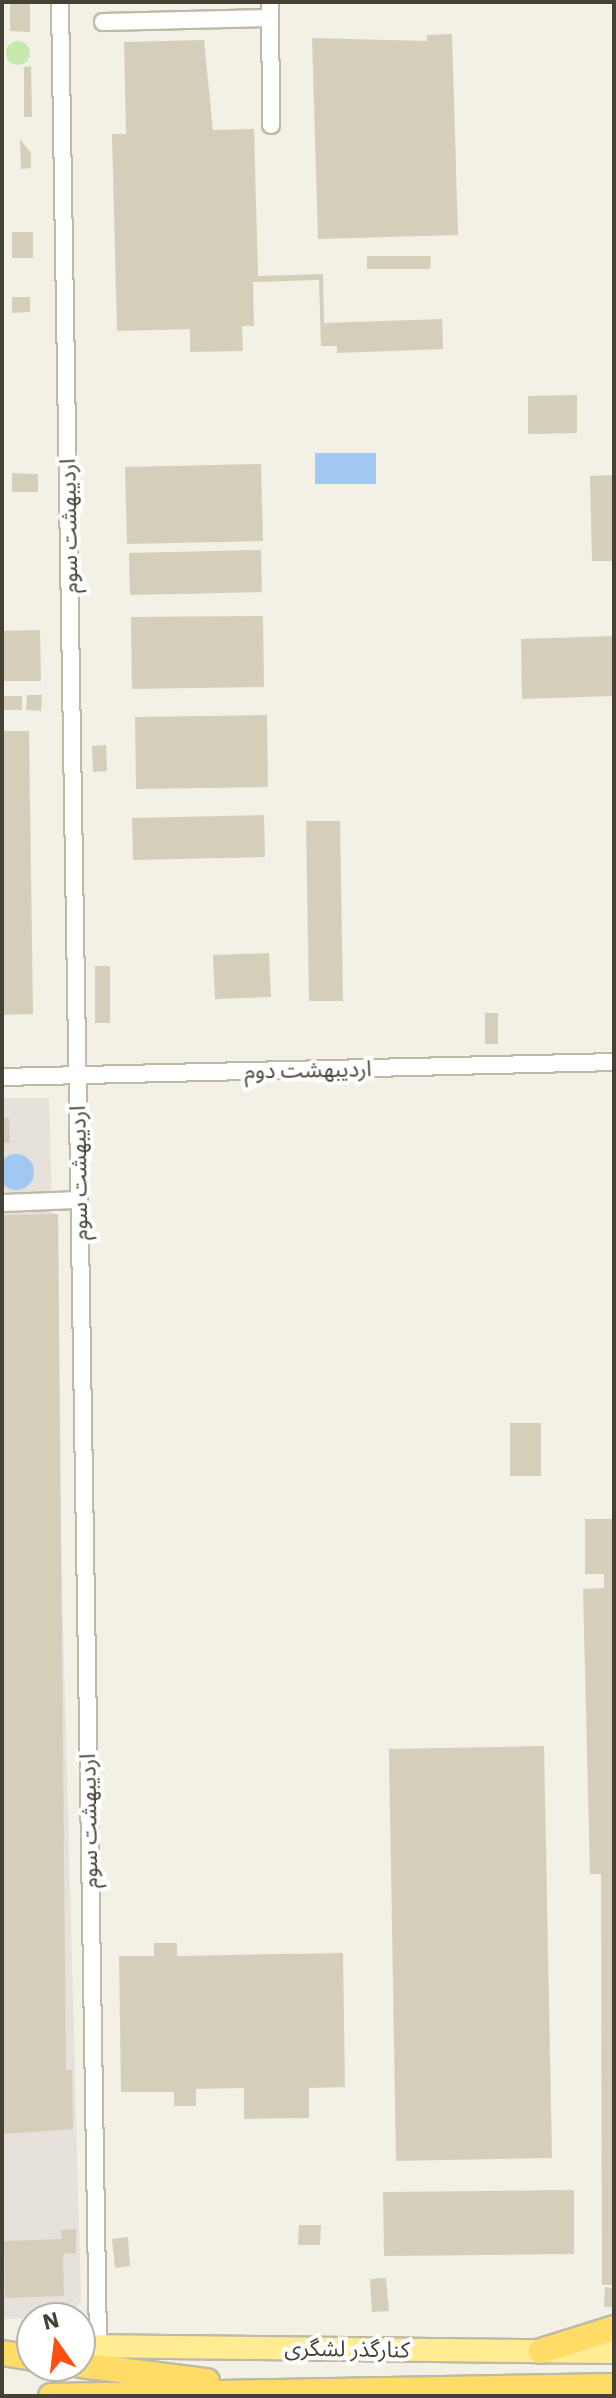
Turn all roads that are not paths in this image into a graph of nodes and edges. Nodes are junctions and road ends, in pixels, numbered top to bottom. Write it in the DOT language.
graph roads {
  1 [pos="60,2"];
  2 [pos="270,10"];
  3 [pos="103,22"];
  4 [pos="271,125"];
  5 [pos="614,1062"];
  6 [pos="76,1075"];
  7 [pos="2,1077"];
  8 [pos="78,1200"];
  9 [pos="2,1203"];
  10 [pos="89,2302"];
  11 [pos="614,2328"];
  12 [pos="96,2345"];
  13 [pos="541,2351"];
  14 [pos="614,2352"];
  15 [pos="96,2367"];
  16 [pos="614,2386"];
  17 [pos="317,2391"];
  18 [pos="51,2396"];
  1 -- 6 [label="street, اردیبهشت سوم"];
  2 -- 3 [label="street"];
  2 -- 4 [label="street"];
  5 -- 6 [label="street, اردیبهشت دوم"];
  6 -- 7 [label="street, اردیبهشت دوم"];
  6 -- 8 [label="street, اردیبهشت سوم"];
  8 -- 9 [label="street"];
  8 -- 10 [label="street, اردیبهشت سوم"];
  11 -- 13 [label="highway"];
  12 -- 13 [label="main road, کنارگذر لشگری"];
  13 -- 14 [label="main road, کنارگذر لشگری"];
  15 -- 17 [label="highway"];
  16 -- 17 [label="highway"];
  17 -- 18 [label="highway"];
}
